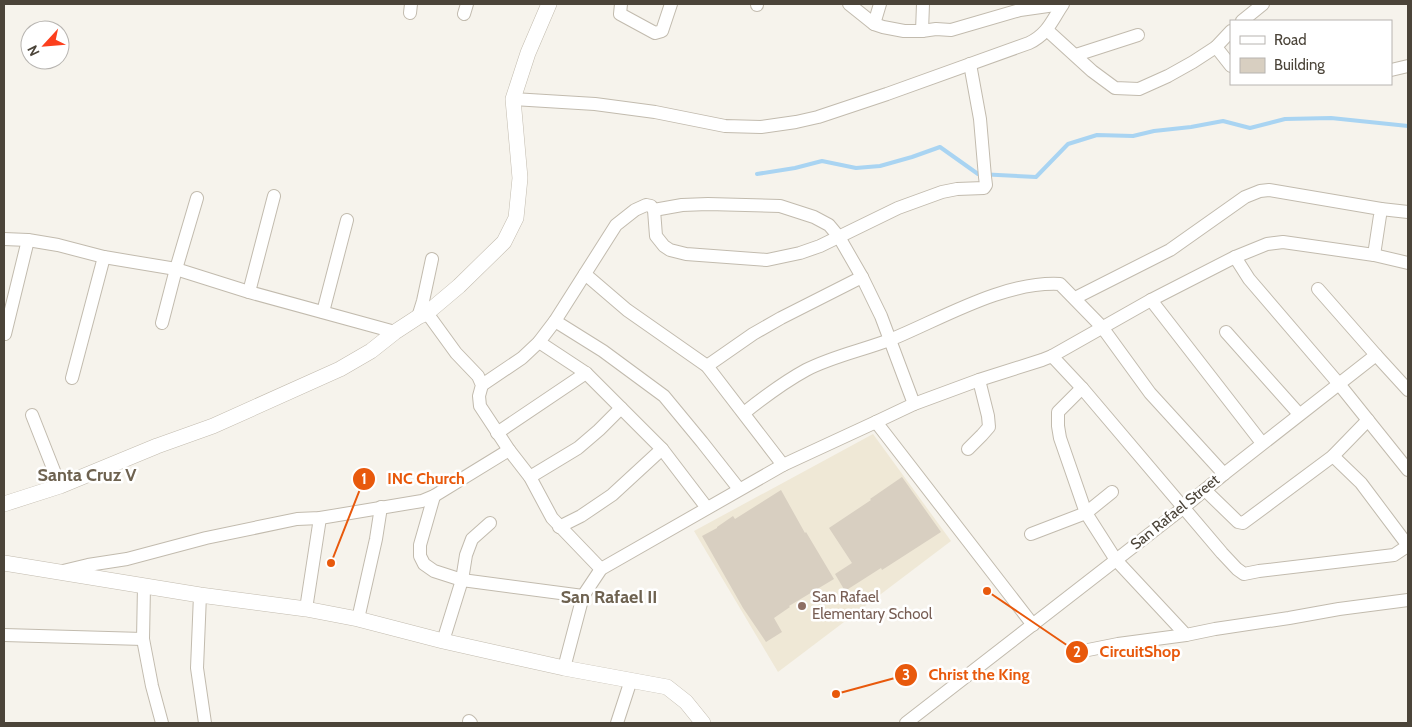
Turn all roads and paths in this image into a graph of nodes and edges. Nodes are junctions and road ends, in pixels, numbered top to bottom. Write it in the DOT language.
graph roads {
  1 [pos="549,4"];
  2 [pos="621,4"];
  3 [pos="671,4"];
  4 [pos="849,4"];
  5 [pos="880,4"];
  6 [pos="923,4"];
  7 [pos="1063,4"];
  8 [pos="1263,4"];
  9 [pos="1243,20"];
  10 [pos="874,24"];
  11 [pos="1047,30"];
  12 [pos="922,31"];
  13 [pos="1230,32"];
  14 [pos="1138,35"];
  15 [pos="1216,47"];
  16 [pos="1076,55"];
  17 [pos="970,64"];
  18 [pos="1230,65"];
  19 [pos="1408,66"];
  20 [pos="1392,70"];
  21 [pos="513,99"];
  22 [pos="274,196"];
  23 [pos="197,198"];
  24 [pos="1381,209"];
  25 [pos="654,210"];
  26 [pos="1408,212"];
  27 [pos="347,220"];
  28 [pos="840,237"];
  29 [pos="4,239"];
  30 [pos="28,240"];
  31 [pos="1374,255"];
  32 [pos="104,257"];
  33 [pos="1235,257"];
  34 [pos="432,259"];
  35 [pos="1408,263"];
  36 [pos="176,269"];
  37 [pos="585,274"];
  38 [pos="862,277"];
  39 [pos="1318,289"];
  40 [pos="249,292"];
  41 [pos="1075,298"];
  42 [pos="1150,300"];
  43 [pos="323,312"];
  44 [pos="423,315"];
  45 [pos="555,321"];
  46 [pos="162,323"];
  47 [pos="1102,327"];
  48 [pos="395,332"];
  49 [pos="1226,332"];
  50 [pos="5,334"];
  51 [pos="890,339"];
  52 [pos="539,342"];
  53 [pos="1376,355"];
  54 [pos="1052,356"];
  55 [pos="707,366"];
  56 [pos="586,373"];
  57 [pos="72,378"];
  58 [pos="979,380"];
  59 [pos="1339,384"];
  60 [pos="482,385"];
  61 [pos="1082,388"];
  62 [pos="1408,390"];
  63 [pos="914,404"];
  64 [pos="621,408"];
  65 [pos="744,413"];
  66 [pos="1300,414"];
  67 [pos="32,415"];
  68 [pos="1368,420"];
  69 [pos="876,422"];
  70 [pos="497,433"];
  71 [pos="1262,443"];
  72 [pos="662,449"];
  73 [pos="968,449"];
  74 [pos="509,450"];
  75 [pos="1332,456"];
  76 [pos="783,465"];
  77 [pos="1408,470"];
  78 [pos="1224,474"];
  79 [pos="530,477"];
  80 [pos="60,486"];
  81 [pos="739,489"];
  82 [pos="1205,490"];
  83 [pos="1112,492"];
  84 [pos="434,496"];
  85 [pos="4,504"];
  86 [pos="381,507"];
  87 [pos="707,508"];
  88 [pos="1183,508"];
  89 [pos="1086,513"];
  90 [pos="320,518"];
  91 [pos="490,523"];
  92 [pos="559,527"];
  93 [pos="1031,534"];
  94 [pos="1116,560"];
  95 [pos="4,562"];
  96 [pos="601,569"];
  97 [pos="62,572"];
  98 [pos="462,580"];
  99 [pos="144,586"];
  100 [pos="200,595"];
  101 [pos="583,596"];
  102 [pos="1408,600"];
  103 [pos="306,609"];
  104 [pos="358,619"];
  105 [pos="1033,626"];
  106 [pos="4,635"];
  107 [pos="1186,635"];
  108 [pos="143,639"];
  109 [pos="443,641"];
  110 [pos="1083,651"];
  111 [pos="564,668"];
  112 [pos="631,680"];
  113 [pos="615,722"];
  114 [pos="162,723"];
  115 [pos="205,723"];
  116 [pos="703,723"];
  117 [pos="906,723"];
  1 -- 21 [label="street"];
  2 -- 3 [label="street"];
  4 -- 10 [label="street"];
  5 -- 10 [label="street"];
  6 -- 12 [label="street"];
  7 -- 11 [label="street"];
  7 -- 12 [label="street"];
  8 -- 9 [label="street"];
  10 -- 12 [label="street"];
  11 -- 16 [label="street"];
  11 -- 17 [label="street"];
  13 -- 15 [label="street"];
  14 -- 16 [label="street"];
  15 -- 16 [label="street"];
  15 -- 18 [label="street"];
  17 -- 21 [label="street"];
  17 -- 28 [label="street"];
  19 -- 20 [label="street"];
  21 -- 44 [label="street"];
  22 -- 40 [label="street"];
  23 -- 36 [label="street"];
  24 -- 26 [label="street"];
  24 -- 31 [label="street"];
  24 -- 41 [label="street"];
  25 -- 28 [label="street"];
  25 -- 28 [label="street"];
  25 -- 37 [label="street"];
  27 -- 43 [label="street"];
  28 -- 38 [label="street"];
  29 -- 30 [label="street"];
  30 -- 32 [label="street"];
  30 -- 50 [label="street"];
  31 -- 33 [label="street"];
  31 -- 35 [label="street"];
  32 -- 36 [label="street"];
  32 -- 57 [label="street"];
  33 -- 42 [label="street"];
  33 -- 59 [label="street"];
  34 -- 44 [label="street"];
  36 -- 40 [label="street"];
  36 -- 46 [label="street"];
  37 -- 45 [label="street"];
  37 -- 55 [label="street"];
  38 -- 51 [label="street"];
  38 -- 55 [label="street"];
  39 -- 53 [label="street"];
  40 -- 43 [label="street"];
  41 -- 47 [label="street"];
  41 -- 51 [label="street"];
  42 -- 47 [label="street"];
  42 -- 71 [label="street"];
  43 -- 48 [label="street"];
  44 -- 48 [label="street"];
  44 -- 60 [label="street"];
  45 -- 52 [label="street"];
  45 -- 81 [label="street"];
  47 -- 54 [label="street"];
  47 -- 78 [label="street"];
  48 -- 80 [label="street"];
  49 -- 66 [label="street"];
  51 -- 63 [label="street"];
  51 -- 65 [label="street"];
  52 -- 56 [label="street"];
  52 -- 60 [label="street"];
  53 -- 59 [label="street, San Rafael Street"];
  53 -- 62 [label="street"];
  54 -- 58 [label="street"];
  54 -- 61 [label="street"];
  55 -- 65 [label="street"];
  56 -- 64 [label="street"];
  56 -- 70 [label="street"];
  58 -- 63 [label="street"];
  58 -- 73 [label="street"];
  59 -- 66 [label="street, San Rafael Street"];
  59 -- 68 [label="street"];
  60 -- 70 [label="street"];
  61 -- 88 [label="street"];
  61 -- 89 [label="street"];
  63 -- 69 [label="street"];
  64 -- 72 [label="street"];
  64 -- 79 [label="street"];
  65 -- 76 [label="street"];
  66 -- 71 [label="street, San Rafael Street"];
  67 -- 80 [label="street"];
  68 -- 75 [label="street"];
  68 -- 77 [label="street"];
  69 -- 76 [label="street"];
  69 -- 105 [label="street"];
  70 -- 74 [label="street"];
  71 -- 78 [label="street, San Rafael Street"];
  72 -- 87 [label="street"];
  72 -- 92 [label="street"];
  74 -- 79 [label="street"];
  74 -- 84 [label="street"];
  75 -- 82 [label="street"];
  75 -- 88 [label="street"];
  76 -- 81 [label="street"];
  78 -- 82 [label="street, San Rafael Street"];
  79 -- 92 [label="street"];
  80 -- 85 [label="street"];
  81 -- 87 [label="street"];
  82 -- 88 [label="street, San Rafael Street"];
  83 -- 89 [label="street"];
  84 -- 86 [label="street"];
  84 -- 98 [label="street"];
  86 -- 90 [label="street"];
  86 -- 104 [label="street"];
  87 -- 96 [label="street"];
  88 -- 94 [label="street, San Rafael Street"];
  89 -- 93 [label="street"];
  89 -- 94 [label="street"];
  90 -- 97 [label="street"];
  90 -- 103 [label="street"];
  91 -- 98 [label="street"];
  92 -- 96 [label="street"];
  94 -- 105 [label="street, San Rafael Street"];
  94 -- 107 [label="street"];
  95 -- 97 [label="street"];
  96 -- 101 [label="street"];
  97 -- 99 [label="street"];
  98 -- 101 [label="street"];
  98 -- 109 [label="street"];
  99 -- 100 [label="street"];
  99 -- 108 [label="street"];
  100 -- 103 [label="street"];
  100 -- 115 [label="street"];
  101 -- 111 [label="street"];
  102 -- 107 [label="street"];
  103 -- 104 [label="street"];
  104 -- 109 [label="street"];
  105 -- 117 [label="street, San Rafael Street"];
  106 -- 108 [label="street"];
  107 -- 110 [label="street"];
  108 -- 114 [label="street"];
  109 -- 111 [label="street"];
  111 -- 112 [label="street"];
  112 -- 113 [label="street"];
  112 -- 116 [label="street"];
}
